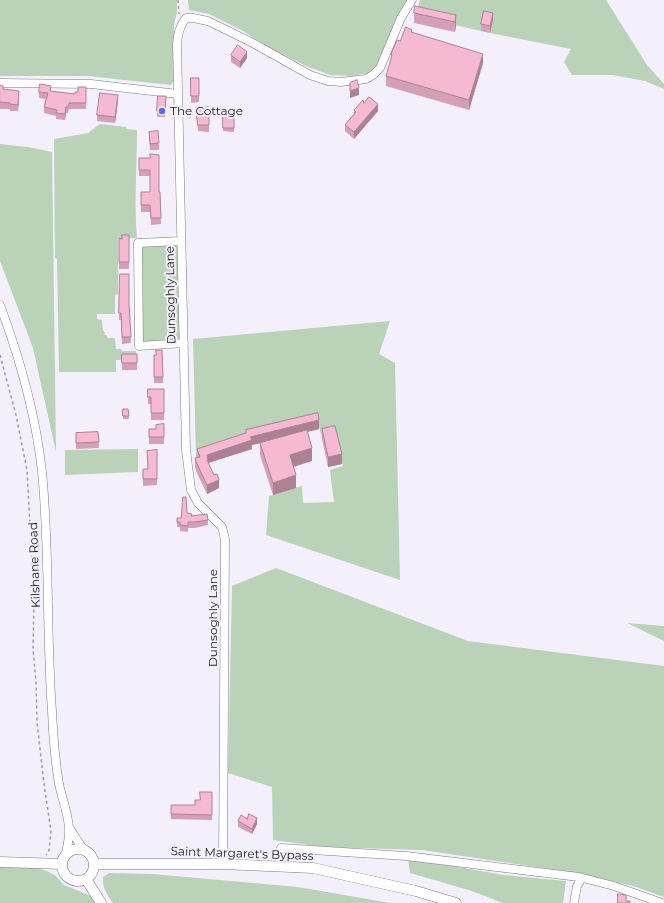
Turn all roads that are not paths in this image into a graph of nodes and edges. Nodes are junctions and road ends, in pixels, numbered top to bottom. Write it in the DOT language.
graph roads {
  1 [pos="412,0"];
  2 [pos="0,83"];
  3 [pos="178,94"];
  4 [pos="181,241"];
  5 [pos="0,305"];
  6 [pos="184,343"];
  7 [pos="70,829"];
  8 [pos="281,848"];
  9 [pos="83,849"];
  10 [pos="64,859"];
  11 [pos="0,862"];
  12 [pos="95,864"];
  13 [pos="223,864"];
  14 [pos="582,878"];
  15 [pos="86,879"];
  16 [pos="646,900"];
  17 [pos="100,903"];
  18 [pos="456,903"];
  19 [pos="574,903"];
  20 [pos="662,903"];
  1 -- 3 [label="street, Dunsoghly Lane"];
  2 -- 3 [label="street"];
  3 -- 4 [label="street, Dunsoghly Lane"];
  4 -- 6 [label="street, Dunsoghly Lane"];
  4 -- 6 [label="street"];
  5 -- 7 [label="street, Kilshane Road"];
  6 -- 13 [label="street, Dunsoghly Lane"];
  7 -- 9 [label="street, Kilshane Road"];
  7 -- 10 [label="street, Kilshane Road"];
  8 -- 14 [label="street"];
  9 -- 10 [label="main road"];
  9 -- 12 [label="main road"];
  10 -- 11 [label="main road"];
  10 -- 15 [label="main road"];
  12 -- 13 [label="main road, Saint Margaret's Bypass"];
  12 -- 15 [label="main road"];
  13 -- 18 [label="main road, Saint Margaret's Bypass"];
  14 -- 16 [label="street"];
  14 -- 19 [label="street"];
  15 -- 17 [label="main road"];
  16 -- 20 [label="street"];
}
